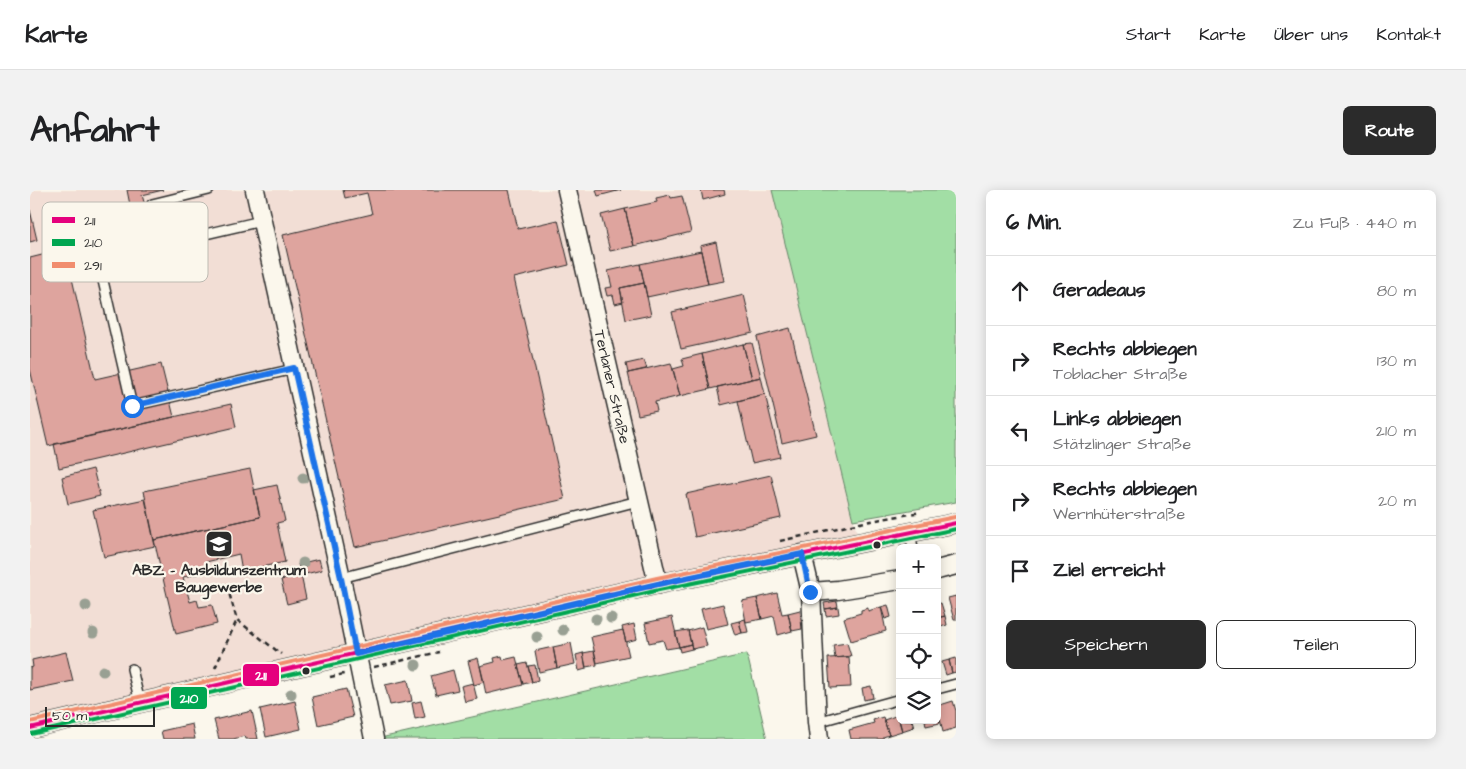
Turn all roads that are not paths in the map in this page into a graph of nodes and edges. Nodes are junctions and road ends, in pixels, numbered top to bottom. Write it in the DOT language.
graph roads {
  1 [pos="209,190"];
  2 [pos="255,190"];
  3 [pos="567,190"];
  4 [pos="160,202"];
  5 [pos="262,221"];
  6 [pos="208,234"];
  7 [pos="103,282"];
  8 [pos="294,368"];
  9 [pos="638,501"];
  10 [pos="956,523"];
  11 [pos="911,540"];
  12 [pos="800,546"];
  13 [pos="956,565"];
  14 [pos="941,569"];
  15 [pos="341,578"];
  16 [pos="896,581"];
  17 [pos="658,584"];
  18 [pos="810,592"];
  19 [pos="356,654"];
  20 [pos="132,669"];
  21 [pos="956,684"];
  22 [pos="941,688"];
  23 [pos="896,701"];
  24 [pos="140,703"];
  25 [pos="30,728"];
  26 [pos="818,730"];
  27 [pos="374,739"];
  1 -- 4 [label="lane"];
  2 -- 5 [label="street"];
  3 -- 9 [label="street, Terlaner Straße"];
  5 -- 6 [label="lane"];
  5 -- 8 [label="street"];
  7 -- 8 [label="lane"];
  8 -- 15 [label="street"];
  9 -- 15 [label="lane"];
  9 -- 17 [label="street, Terlaner Straße"];
  10 -- 11 [label="street"];
  11 -- 12 [label="street"];
  12 -- 17 [label="street"];
  12 -- 18 [label="street"];
  13 -- 14 [label="street"];
  15 -- 19 [label="street"];
  16 -- 18 [label="street"];
  17 -- 19 [label="street"];
  18 -- 26 [label="street"];
  19 -- 24 [label="street"];
  19 -- 27 [label="street"];
  20 -- 24 [label="lane"];
  21 -- 22 [label="lane"];
  23 -- 26 [label="lane"];
  24 -- 25 [label="street"];
}
